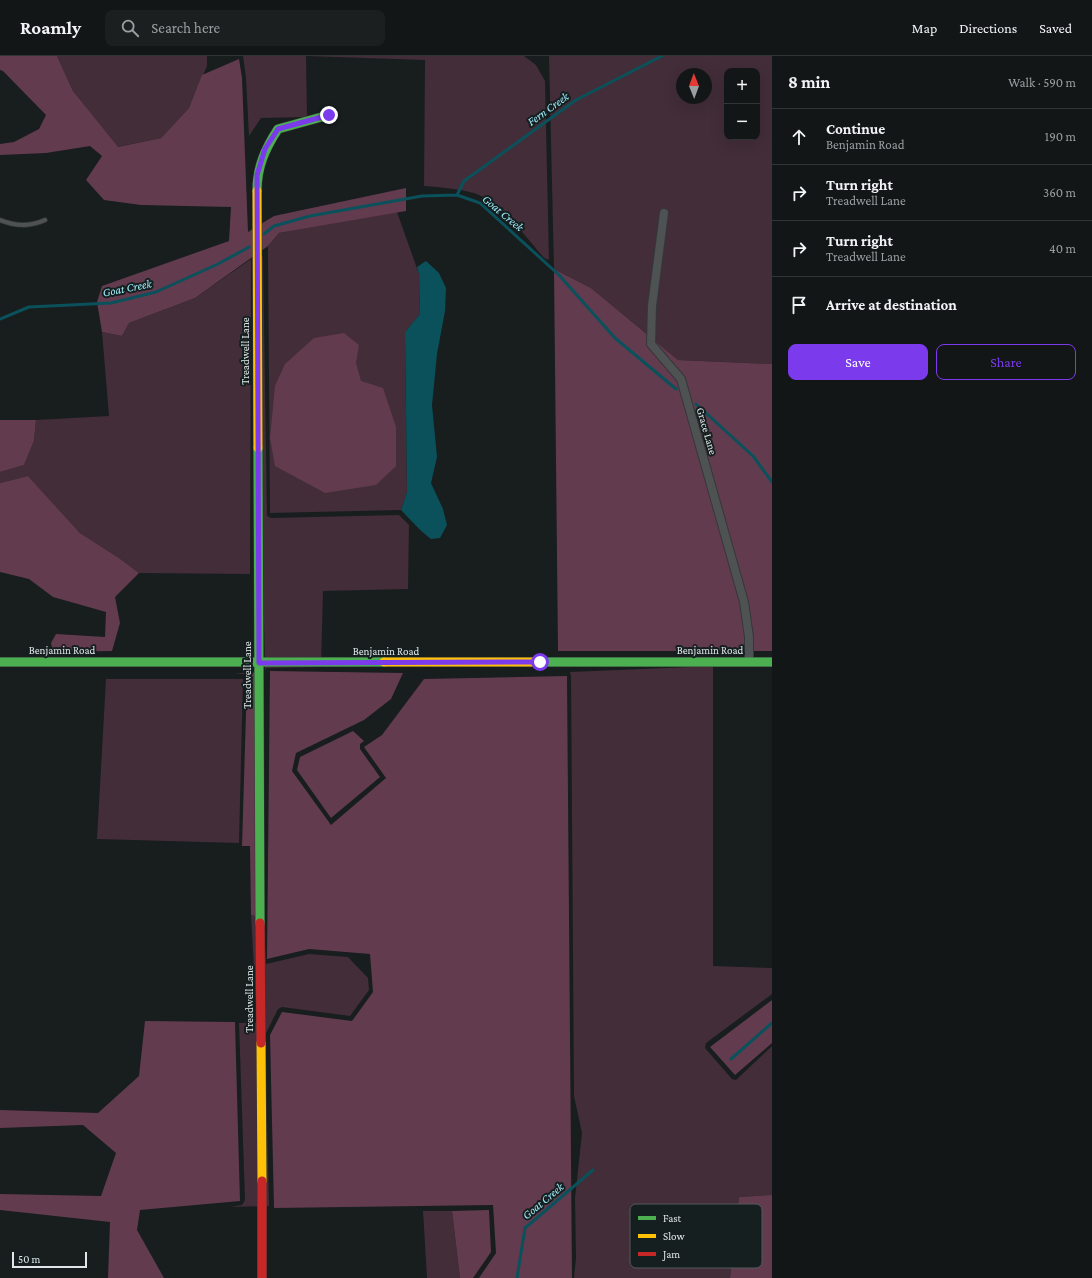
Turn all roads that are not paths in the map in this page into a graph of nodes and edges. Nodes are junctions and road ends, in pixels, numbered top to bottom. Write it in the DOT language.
graph roads {
  1 [pos="329,115"];
  2 [pos="664,213"];
  3 [pos="0,220"];
  4 [pos="45,220"];
  5 [pos="0,662"];
  6 [pos="749,662"];
  7 [pos="772,662"];
  8 [pos="259,663"];
  9 [pos="262,1278"];
  1 -- 8 [label="street, Treadwell Lane"];
  2 -- 6 [label="street, Grace Lane"];
  3 -- 4 [label="lane"];
  5 -- 8 [label="street, Benjamin Road"];
  6 -- 7 [label="street, Benjamin Road"];
  6 -- 8 [label="street, Benjamin Road"];
  8 -- 9 [label="street, Treadwell Lane"];
}
